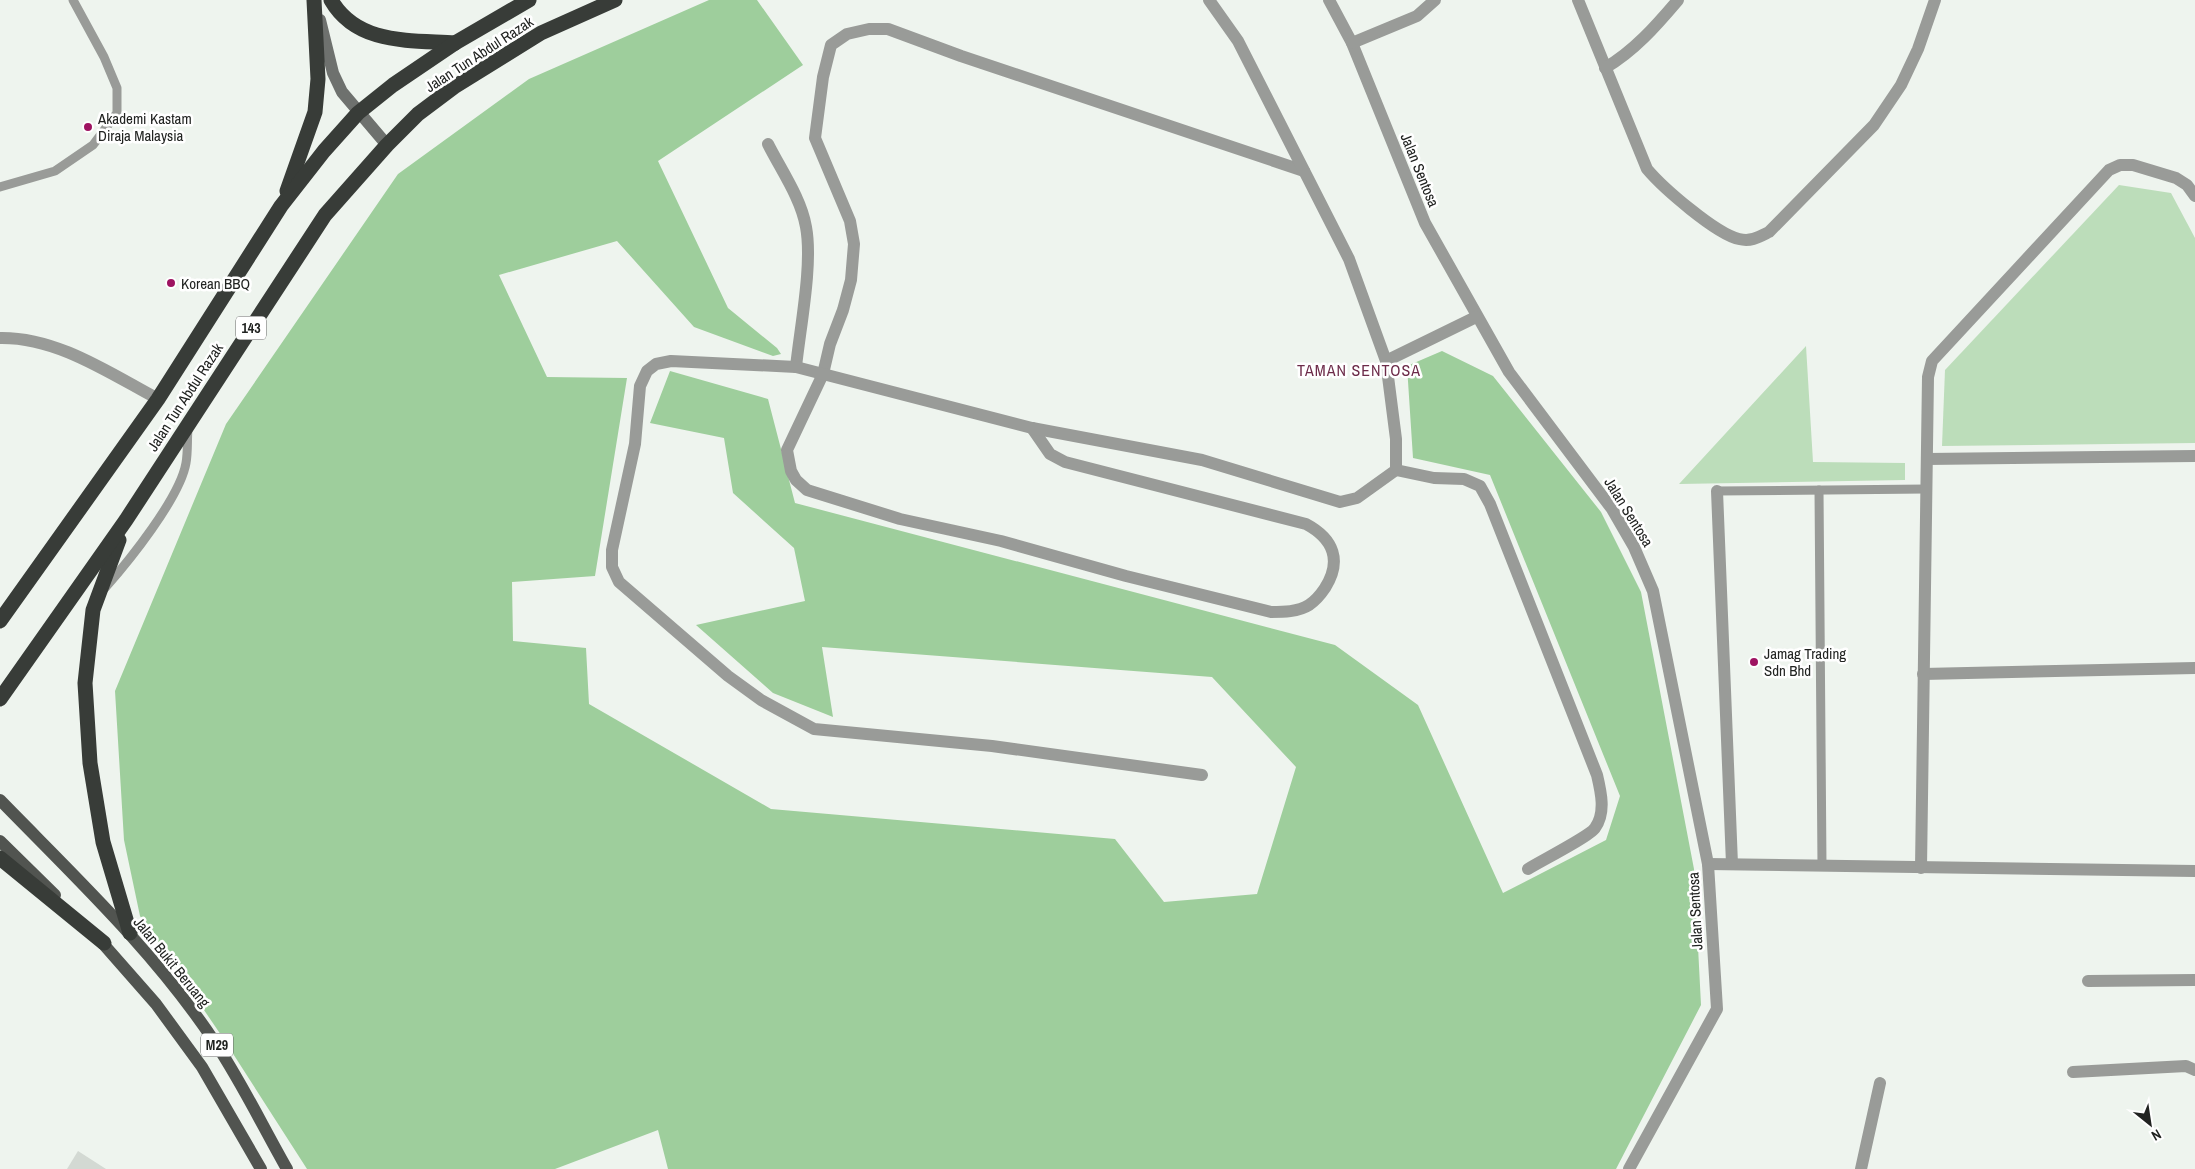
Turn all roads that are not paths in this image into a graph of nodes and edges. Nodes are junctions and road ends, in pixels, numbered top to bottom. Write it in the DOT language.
graph roads {
  1 [pos="73,0"];
  2 [pos="314,0"];
  3 [pos="331,0"];
  4 [pos="528,0"];
  5 [pos="615,0"];
  6 [pos="1209,0"];
  7 [pos="1329,0"];
  8 [pos="1435,0"];
  9 [pos="1578,0"];
  10 [pos="1678,0"];
  11 [pos="1935,0"];
  12 [pos="455,43"];
  13 [pos="1352,43"];
  14 [pos="1605,68"];
  15 [pos="358,113"];
  16 [pos="768,144"];
  17 [pos="387,145"];
  18 [pos="1304,171"];
  19 [pos="0,187"];
  20 [pos="2195,196"];
  21 [pos="281,206"];
  22 [pos="1476,317"];
  23 [pos="0,338"];
  24 [pos="1386,361"];
  25 [pos="796,367"];
  26 [pos="824,374"];
  27 [pos="158,399"];
  28 [pos="188,426"];
  29 [pos="1032,428"];
  30 [pos="2195,456"];
  31 [pos="1927,459"];
  32 [pos="1396,470"];
  33 [pos="1926,488"];
  34 [pos="1818,490"];
  35 [pos="1717,491"];
  36 [pos="126,520"];
  37 [pos="99,594"];
  38 [pos="0,621"];
  39 [pos="2195,668"];
  40 [pos="1923,674"];
  41 [pos="0,699"];
  42 [pos="1202,775"];
  43 [pos="0,800"];
  44 [pos="0,841"];
  45 [pos="0,858"];
  46 [pos="1708,864"];
  47 [pos="1732,864"];
  48 [pos="1822,866"];
  49 [pos="1922,868"];
  50 [pos="1528,869"];
  51 [pos="2195,871"];
  52 [pos="130,933"];
  53 [pos="104,943"];
  54 [pos="2195,980"];
  55 [pos="2088,981"];
  56 [pos="2195,1070"];
  57 [pos="2073,1072"];
  58 [pos="1880,1083"];
  59 [pos="261,1169"];
  60 [pos="287,1169"];
  61 [pos="1629,1169"];
  62 [pos="1861,1169"];
  1 -- 19 [label="lane"];
  2 -- 15 [label="main road"];
  2 -- 21 [label="highway"];
  3 -- 12 [label="highway"];
  4 -- 12 [label="highway, Jalan Tun Abdul Razak / 143"];
  5 -- 17 [label="highway, Jalan Tun Abdul Razak / 143"];
  6 -- 18 [label="street"];
  7 -- 13 [label="street, Jalan Sentosa"];
  8 -- 13 [label="street"];
  9 -- 14 [label="street"];
  10 -- 14 [label="street"];
  11 -- 14 [label="street"];
  12 -- 15 [label="highway, Jalan Tun Abdul Razak / 143"];
  13 -- 22 [label="street, Jalan Sentosa"];
  15 -- 17 [label="main road"];
  15 -- 21 [label="highway, Jalan Tun Abdul Razak / 143"];
  16 -- 25 [label="street"];
  17 -- 28 [label="highway, Jalan Tun Abdul Razak / 143"];
  18 -- 24 [label="street"];
  18 -- 26 [label="street"];
  20 -- 31 [label="street"];
  21 -- 27 [label="highway, Jalan Tun Abdul Razak / 143"];
  22 -- 24 [label="street"];
  22 -- 46 [label="street, Jalan Sentosa"];
  23 -- 27 [label="street"];
  24 -- 32 [label="street"];
  25 -- 26 [label="street"];
  25 -- 42 [label="street"];
  26 -- 29 [label="street"];
  26 -- 29 [label="street"];
  27 -- 38 [label="highway, Jalan Tun Abdul Razak / 143"];
  28 -- 36 [label="highway, Jalan Tun Abdul Razak / 143"];
  28 -- 37 [label="lane"];
  29 -- 32 [label="street"];
  30 -- 31 [label="street"];
  31 -- 33 [label="street"];
  32 -- 50 [label="street"];
  33 -- 34 [label="lane"];
  33 -- 40 [label="street"];
  34 -- 35 [label="lane"];
  34 -- 48 [label="lane"];
  35 -- 47 [label="street"];
  36 -- 37 [label="highway"];
  36 -- 41 [label="highway, Jalan Tun Abdul Razak / 143"];
  37 -- 52 [label="highway"];
  39 -- 40 [label="street"];
  40 -- 49 [label="street"];
  43 -- 52 [label="main road, Jalan Bukit Beruang / M29"];
  44 -- 53 [label="main road, M29"];
  45 -- 53 [label="highway"];
  46 -- 47 [label="street"];
  46 -- 61 [label="street, Jalan Sentosa"];
  47 -- 48 [label="street"];
  48 -- 49 [label="street"];
  49 -- 51 [label="street"];
  52 -- 60 [label="main road, Jalan Bukit Beruang / M29"];
  53 -- 59 [label="main road, M29"];
  54 -- 55 [label="street"];
  56 -- 57 [label="street"];
  58 -- 62 [label="street"];
}
